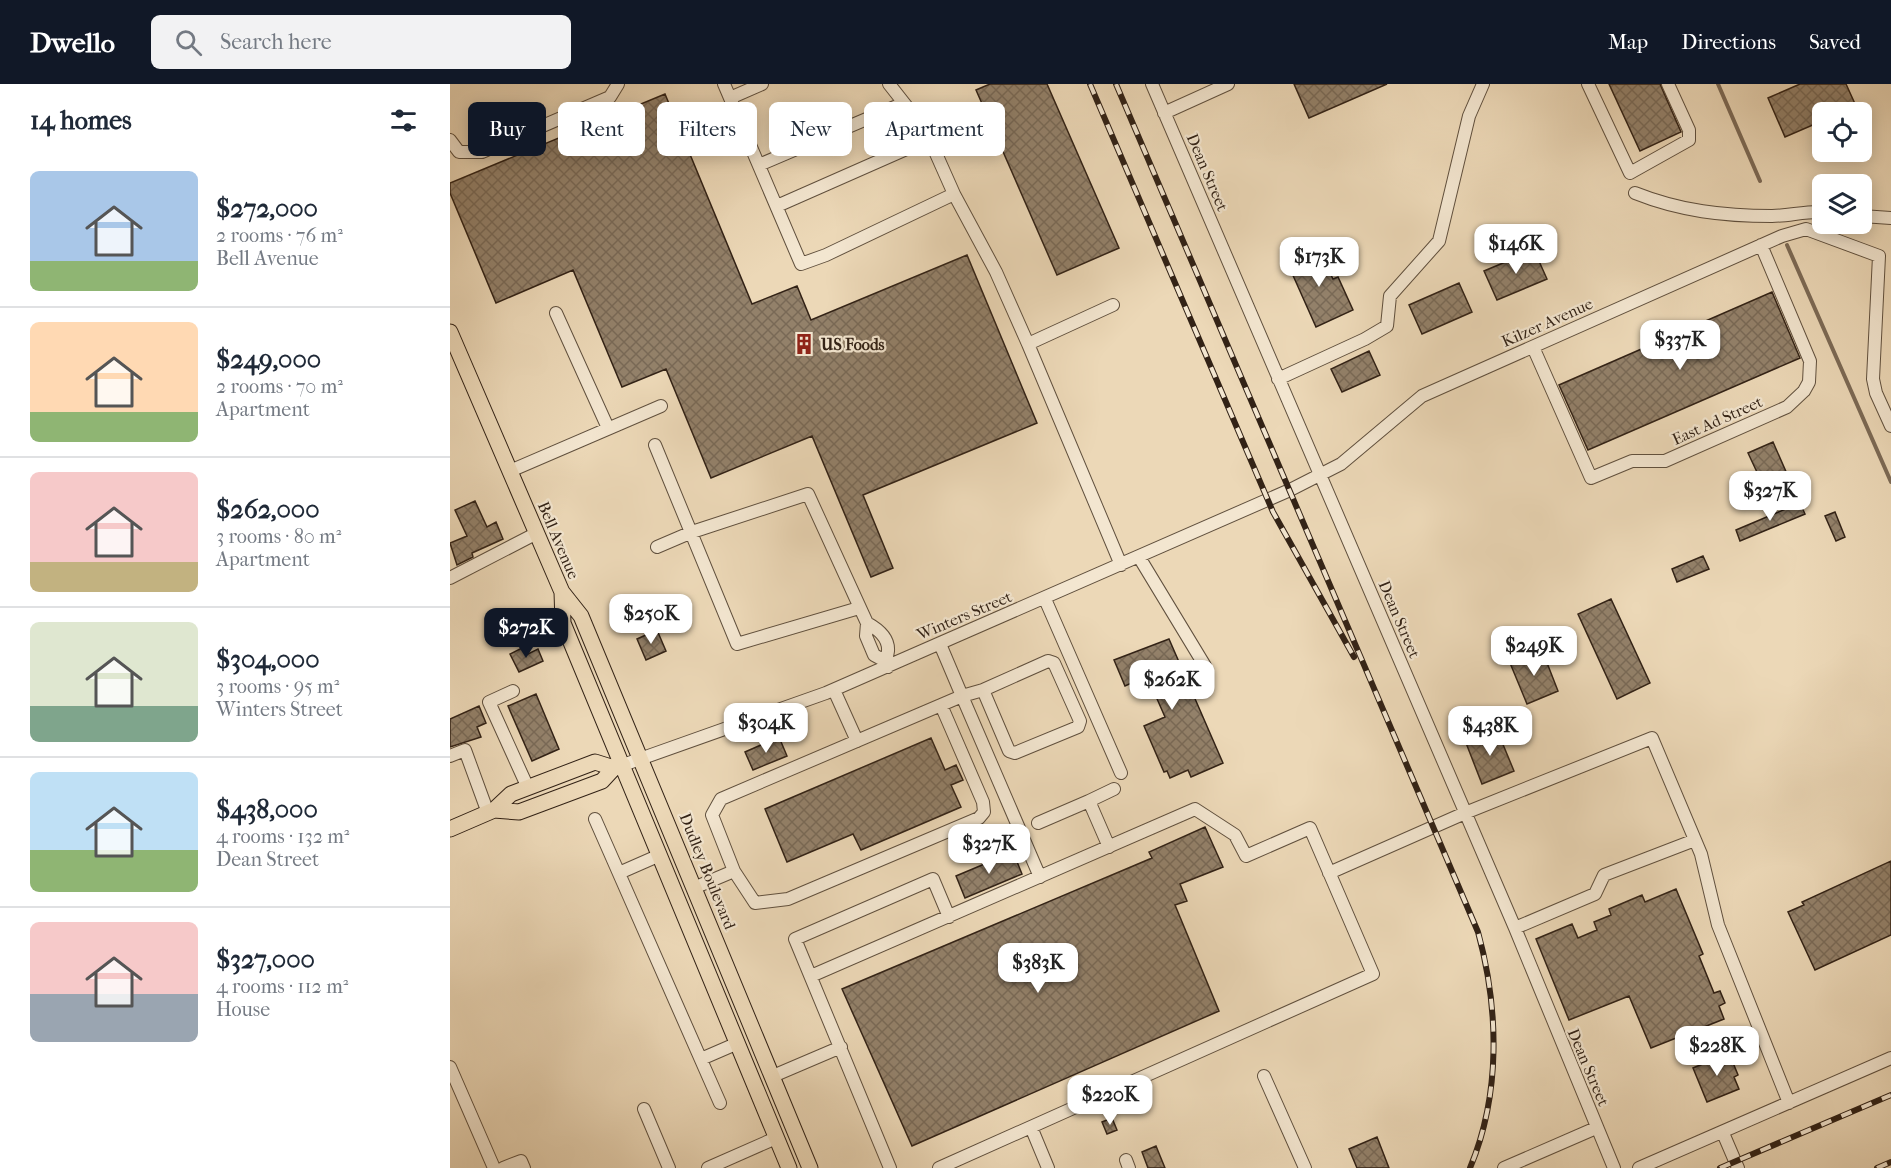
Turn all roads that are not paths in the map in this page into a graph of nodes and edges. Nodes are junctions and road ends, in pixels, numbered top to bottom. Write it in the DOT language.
graph roads {
  1 [pos="618,84"];
  2 [pos="724,84"];
  3 [pos="762,84"];
  4 [pos="889,84"];
  5 [pos="1152,84"];
  6 [pos="1228,84"];
  7 [pos="1483,84"];
  8 [pos="1588,84"];
  9 [pos="1668,84"];
  10 [pos="730,98"];
  11 [pos="903,102"];
  12 [pos="1164,113"];
  13 [pos="864,120"];
  14 [pos="450,140"];
  15 [pos="890,156"];
  16 [pos="937,156"];
  17 [pos="759,165"];
  18 [pos="1635,193"];
  19 [pos="954,194"];
  20 [pos="777,206"];
  21 [pos="1812,213"];
  22 [pos="1872,217"];
  23 [pos="1891,218"];
  24 [pos="1761,245"];
  25 [pos="1113,306"];
  26 [pos="556,313"];
  27 [pos="450,332"];
  28 [pos="1028,344"];
  29 [pos="1533,347"];
  30 [pos="1278,379"];
  31 [pos="661,406"];
  32 [pos="1891,426"];
  33 [pos="608,428"];
  34 [pos="655,445"];
  35 [pos="510,471"];
  36 [pos="1320,475"];
  37 [pos="692,532"];
  38 [pos="537,533"];
  39 [pos="657,547"];
  40 [pos="1139,557"];
  41 [pos="1121,565"];
  42 [pos="450,578"];
  43 [pos="562,592"];
  44 [pos="1045,599"];
  45 [pos="860,608"];
  46 [pos="940,644"];
  47 [pos="887,664"];
  48 [pos="1205,666"];
  49 [pos="834,690"];
  50 [pos="983,690"];
  51 [pos="513,691"];
  52 [pos="962,696"];
  53 [pos="941,705"];
  54 [pos="857,741"];
  55 [pos="450,756"];
  56 [pos="642,759"];
  57 [pos="619,767"];
  58 [pos="1121,773"];
  59 [pos="528,788"];
  60 [pos="1114,789"];
  61 [pos="1089,801"];
  62 [pos="491,811"];
  63 [pos="1465,813"];
  64 [pos="595,819"];
  65 [pos="1038,823"];
  66 [pos="450,828"];
  67 [pos="1695,840"];
  68 [pos="1109,847"];
  69 [pos="660,855"];
  70 [pos="734,871"];
  71 [pos="619,873"];
  72 [pos="1329,873"];
  73 [pos="1040,877"];
  74 [pos="696,887"];
  75 [pos="949,917"];
  76 [pos="1515,928"];
  77 [pos="811,976"];
  78 [pos="738,1043"];
  79 [pos="841,1047"];
  80 [pos="1891,1058"];
  81 [pos="701,1059"];
  82 [pos="450,1067"];
  83 [pos="773,1076"];
  84 [pos="1264,1076"];
  85 [pos="720,1103"];
  86 [pos="1789,1103"];
  87 [pos="644,1109"];
  88 [pos="1031,1127"];
  89 [pos="1596,1128"];
  90 [pos="1723,1133"];
  91 [pos="776,1138"];
  92 [pos="494,1168"];
  93 [pos="503,1168"];
  94 [pos="524,1168"];
  95 [pos="669,1168"];
  96 [pos="708,1168"];
  97 [pos="789,1168"];
  98 [pos="810,1168"];
  99 [pos="890,1168"];
  100 [pos="939,1168"];
  101 [pos="1048,1168"];
  102 [pos="1305,1168"];
  103 [pos="1504,1168"];
  104 [pos="1614,1168"];
  105 [pos="1639,1168"];
  106 [pos="1738,1168"];
  1 -- 14 [label="street"];
  2 -- 10 [label="street"];
  3 -- 10 [label="street"];
  4 -- 11 [label="street"];
  5 -- 12 [label="street, Dean Street"];
  6 -- 12 [label="street"];
  7 -- 30 [label="street"];
  8 -- 9 [label="street"];
  10 -- 17 [label="street"];
  12 -- 30 [label="street, Dean Street"];
  13 -- 17 [label="street"];
  15 -- 20 [label="street"];
  16 -- 19 [label="street"];
  17 -- 20 [label="street"];
  18 -- 21 [label="street"];
  19 -- 20 [label="street"];
  19 -- 28 [label="street"];
  22 -- 23 [label="street"];
  24 -- 29 [label="street, Kilzer Avenue"];
  24 -- 29 [label="street, East Ad Street"];
  24 -- 32 [label="street, Kilzer Avenue"];
  25 -- 28 [label="street"];
  26 -- 33 [label="street"];
  27 -- 35 [label="main road, Bell Avenue"];
  28 -- 41 [label="street"];
  29 -- 36 [label="street, Kilzer Avenue"];
  30 -- 36 [label="street, Dean Street"];
  31 -- 33 [label="street"];
  33 -- 35 [label="street"];
  34 -- 37 [label="street"];
  35 -- 38 [label="main road, Bell Avenue"];
  36 -- 40 [label="street, Winters Street"];
  36 -- 63 [label="street, Dean Street"];
  37 -- 39 [label="street"];
  37 -- 45 [label="street"];
  37 -- 45 [label="street"];
  38 -- 42 [label="street"];
  38 -- 43 [label="main road, Bell Avenue"];
  40 -- 41 [label="street, Winters Street"];
  40 -- 48 [label="street"];
  41 -- 44 [label="street, Winters Street"];
  43 -- 56 [label="main road, Dudley Boulevard"];
  43 -- 57 [label="main road, Bell Avenue"];
  44 -- 46 [label="street, Winters Street"];
  44 -- 58 [label="street"];
  45 -- 47 [label="street"];
  46 -- 47 [label="street, Winters Street"];
  46 -- 52 [label="street"];
  47 -- 49 [label="street, Winters Street"];
  49 -- 54 [label="street"];
  49 -- 56 [label="street, Winters Street"];
  50 -- 50 [label="street"];
  50 -- 52 [label="street"];
  51 -- 59 [label="street"];
  52 -- 53 [label="street"];
  52 -- 73 [label="street"];
  53 -- 54 [label="street"];
  53 -- 70 [label="street"];
  54 -- 70 [label="street"];
  55 -- 62 [label="street"];
  56 -- 57 [label="street, Winters Street"];
  56 -- 74 [label="main road, Dudley Boulevard"];
  57 -- 59 [label="main road, Winters Street"];
  57 -- 62 [label="main road, Winters Street"];
  57 -- 69 [label="main road"];
  59 -- 62 [label="main road, Winters Street"];
  60 -- 61 [label="street"];
  61 -- 65 [label="street"];
  61 -- 68 [label="street"];
  62 -- 66 [label="main road, Winters Street"];
  63 -- 67 [label="street"];
  63 -- 72 [label="street"];
  63 -- 76 [label="street, Dean Street"];
  64 -- 71 [label="street"];
  67 -- 76 [label="street"];
  67 -- 86 [label="street"];
  68 -- 72 [label="street"];
  68 -- 73 [label="street"];
  69 -- 71 [label="street"];
  69 -- 78 [label="main road"];
  70 -- 74 [label="street"];
  71 -- 81 [label="street"];
  72 -- 88 [label="street"];
  73 -- 75 [label="street"];
  74 -- 83 [label="main road, Dudley Boulevard"];
  75 -- 77 [label="street"];
  75 -- 77 [label="street"];
  76 -- 89 [label="street, Dean Street"];
  77 -- 79 [label="street"];
  78 -- 81 [label="street"];
  78 -- 91 [label="main road"];
  79 -- 83 [label="street"];
  79 -- 99 [label="street"];
  80 -- 86 [label="street"];
  81 -- 85 [label="street"];
  82 -- 92 [label="street"];
  83 -- 98 [label="main road, Dudley Boulevard"];
  84 -- 102 [label="street"];
  86 -- 90 [label="street"];
  87 -- 95 [label="street"];
  88 -- 100 [label="street"];
  88 -- 101 [label="street"];
  89 -- 103 [label="street"];
  89 -- 104 [label="street, Dean Street"];
  90 -- 105 [label="street"];
  90 -- 106 [label="street"];
  91 -- 96 [label="street"];
  91 -- 97 [label="main road"];
  93 -- 94 [label="street"];
}
